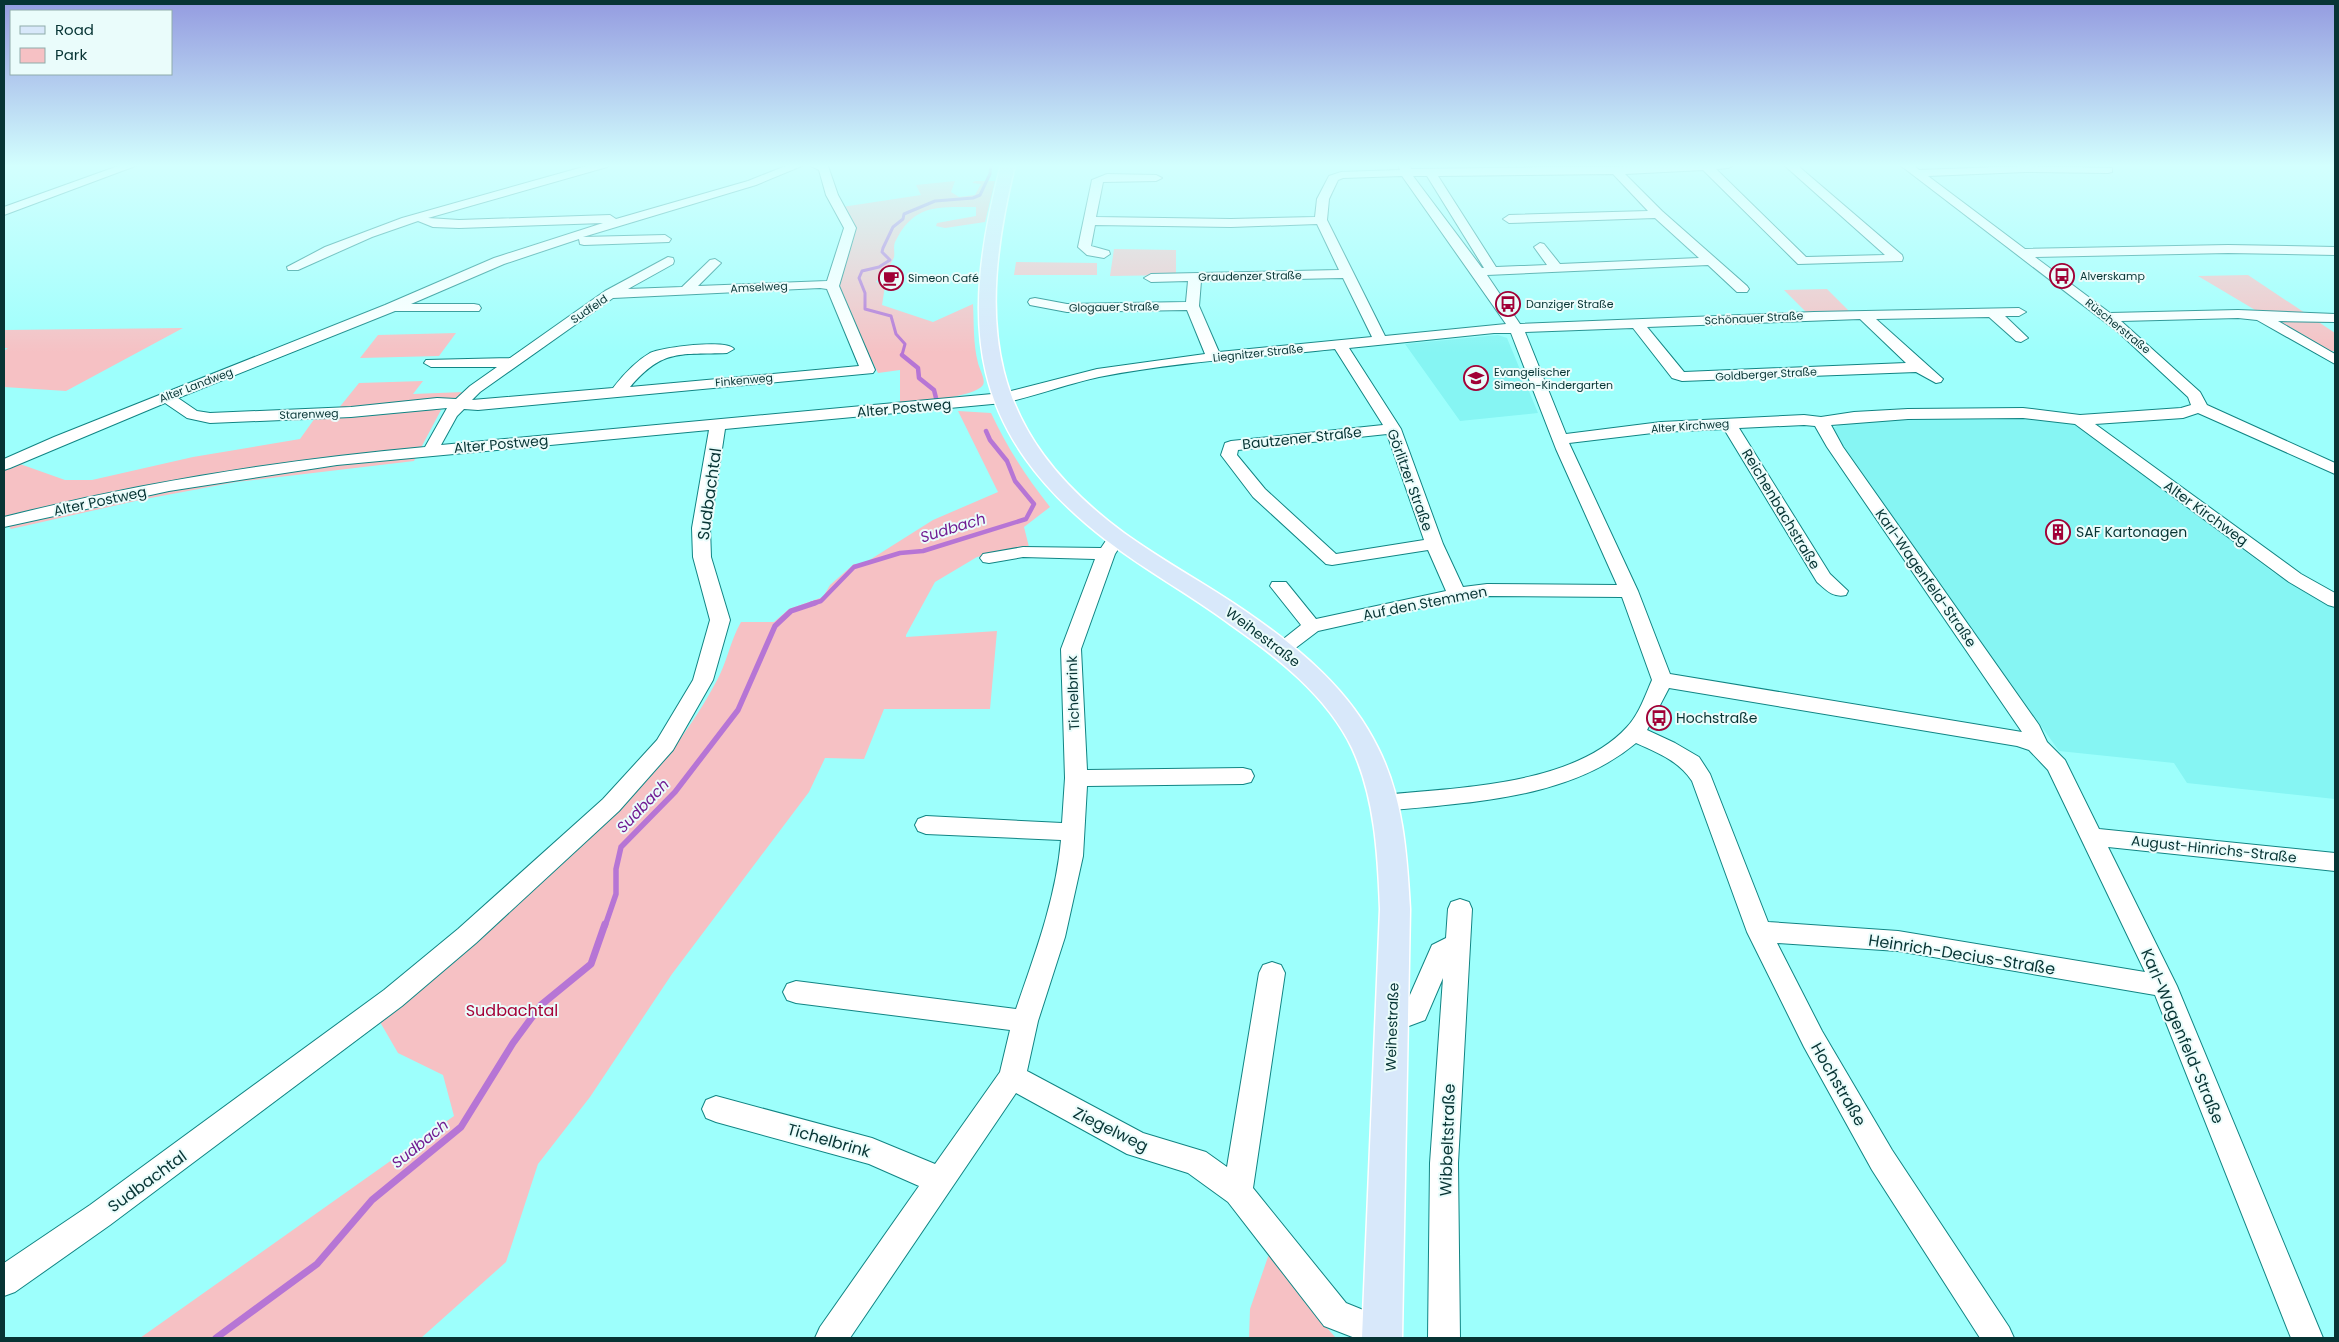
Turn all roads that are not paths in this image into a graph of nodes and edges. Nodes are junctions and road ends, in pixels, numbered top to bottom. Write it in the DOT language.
graph roads {
  1 [pos="388,228"];
  2 [pos="603,228"];
  3 [pos="850,228"];
  4 [pos="995,228"];
  5 [pos="1088,228"];
  6 [pos="1325,228"];
  7 [pos="1445,228"];
  8 [pos="1465,228"];
  9 [pos="1673,228"];
  10 [pos="1769,228"];
  11 [pos="1862,228"];
  12 [pos="1990,228"];
  13 [pos="665,239"];
  14 [pos="562,242"];
  15 [pos="1540,247"];
  16 [pos="2335,251"];
  17 [pos="2024,253"];
  18 [pos="1104,254"];
  19 [pos="668,261"];
  20 [pos="1711,262"];
  21 [pos="715,263"];
  22 [pos="293,267"];
  23 [pos="1556,268"];
  24 [pos="1478,272"];
  25 [pos="1493,272"];
  26 [pos="1348,274"];
  27 [pos="1195,277"];
  28 [pos="1151,278"];
  29 [pos="832,286"];
  30 [pos="1742,288"];
  31 [pos="685,290"];
  32 [pos="610,294"];
  33 [pos="1035,302"];
  34 [pos="1192,306"];
  35 [pos="390,308"];
  36 [pos="474,308"];
  37 [pos="1992,312"];
  38 [pos="2019,312"];
  39 [pos="1864,315"];
  40 [pos="2260,316"];
  41 [pos="2106,317"];
  42 [pos="2335,318"];
  43 [pos="1638,324"];
  44 [pos="1516,328"];
  45 [pos="2021,338"];
  46 [pos="1380,339"];
  47 [pos="1339,344"];
  48 [pos="727,349"];
  49 [pos="1214,357"];
  50 [pos="2335,360"];
  51 [pos="512,362"];
  52 [pos="431,363"];
  53 [pos="1919,367"];
  54 [pos="1936,379"];
  55 [pos="619,391"];
  56 [pos="166,397"];
  57 [pos="1003,398"];
  58 [pos="459,404"];
  59 [pos="2199,407"];
  60 [pos="2080,420"];
  61 [pos="1827,421"];
  62 [pos="1729,424"];
  63 [pos="718,425"];
  64 [pos="1393,429"];
  65 [pos="1560,439"];
  66 [pos="431,450"];
  67 [pos="4,465"];
  68 [pos="2335,470"];
  69 [pos="6,517"];
  70 [pos="1434,544"];
  71 [pos="1111,546"];
  72 [pos="989,558"];
  73 [pos="1279,586"];
  74 [pos="1629,591"];
  75 [pos="1839,591"];
  76 [pos="1457,594"];
  77 [pos="2335,601"];
  78 [pos="1312,626"];
  79 [pos="1282,648"];
  80 [pos="1662,680"];
  81 [pos="1634,733"];
  82 [pos="2038,745"];
  83 [pos="1243,776"];
  84 [pos="1076,778"];
  85 [pos="1384,803"];
  86 [pos="926,825"];
  87 [pos="1073,832"];
  88 [pos="2092,836"];
  89 [pos="2335,862"];
  90 [pos="1460,908"];
  91 [pos="1760,932"];
  92 [pos="1458,943"];
  93 [pos="1272,973"];
  94 [pos="2164,986"];
  95 [pos="796,992"];
  96 [pos="1025,1021"];
  97 [pos="1393,1021"];
  98 [pos="1012,1077"];
  99 [pos="716,1109"];
  100 [pos="939,1180"];
  101 [pos="1238,1192"];
  102 [pos="4,1281"];
  103 [pos="1382,1336"];
  104 [pos="831,1338"];
  105 [pos="1444,1338"];
  106 [pos="1998,1338"];
  107 [pos="2307,1338"];
  1 -- 22 [label="street"];
  2 -- 14 [label="street, Alter Landweg"];
  3 -- 29 [label="street"];
  4 -- 57 [label="main road, Weihestraße"];
  5 -- 18 [label="street"];
  6 -- 26 [label="street"];
  7 -- 24 [label="street"];
  8 -- 25 [label="street"];
  9 -- 20 [label="street"];
  10 -- 11 [label="street"];
  12 -- 17 [label="street, Rüscherstraße"];
  13 -- 14 [label="street, Alter Landweg"];
  14 -- 35 [label="street, Alter Landweg"];
  15 -- 23 [label="street"];
  16 -- 17 [label="street"];
  17 -- 41 [label="street, Rüscherstraße"];
  19 -- 32 [label="street, Sudfeld"];
  20 -- 23 [label="street"];
  20 -- 30 [label="street"];
  21 -- 31 [label="street"];
  23 -- 25 [label="street"];
  24 -- 25 [label="street"];
  24 -- 44 [label="street"];
  26 -- 27 [label="street, Graudenzer Straße"];
  26 -- 46 [label="street"];
  27 -- 28 [label="street, Graudenzer Straße"];
  27 -- 34 [label="street"];
  29 -- 31 [label="street, Amselweg"];
  29 -- 55 [label="street, Finkenweg"];
  31 -- 32 [label="street, Amselweg"];
  32 -- 51 [label="street, Sudfeld"];
  33 -- 34 [label="street, Glogauer Straße"];
  34 -- 49 [label="street"];
  35 -- 36 [label="street, Alter Landweg"];
  35 -- 56 [label="street, Alter Landweg"];
  37 -- 38 [label="street, Schönauer Straße"];
  37 -- 39 [label="street, Schönauer Straße"];
  37 -- 45 [label="street"];
  39 -- 43 [label="street, Schönauer Straße"];
  39 -- 53 [label="street"];
  40 -- 41 [label="street"];
  40 -- 42 [label="street"];
  40 -- 50 [label="street"];
  41 -- 59 [label="street, Rüscherstraße"];
  43 -- 44 [label="street, Schönauer Straße"];
  43 -- 53 [label="street, Goldberger Straße"];
  44 -- 46 [label="street, Liegnitzer Straße"];
  44 -- 65 [label="street"];
  46 -- 47 [label="street, Liegnitzer Straße"];
  47 -- 49 [label="street, Liegnitzer Straße"];
  47 -- 64 [label="street, Görlitzer Straße"];
  48 -- 55 [label="street"];
  49 -- 57 [label="street, Liegnitzer Straße"];
  51 -- 52 [label="street"];
  51 -- 58 [label="street, Sudfeld"];
  53 -- 54 [label="street"];
  55 -- 58 [label="street, Finkenweg"];
  56 -- 58 [label="street, Starenweg"];
  56 -- 67 [label="street, Alter Landweg"];
  57 -- 63 [label="street, Alter Postweg"];
  57 -- 71 [label="main road, Weihestraße"];
  58 -- 66 [label="street, Sudfeld"];
  59 -- 60 [label="street, Alter Kirchweg"];
  59 -- 68 [label="street"];
  60 -- 61 [label="street, Alter Kirchweg"];
  60 -- 77 [label="street, Alter Kirchweg"];
  61 -- 62 [label="street, Alter Kirchweg"];
  61 -- 82 [label="street, Karl-Wagenfeld-Straße"];
  62 -- 65 [label="street, Alter Kirchweg"];
  62 -- 75 [label="street, Reichenbachstraße"];
  63 -- 66 [label="street, Alter Postweg"];
  63 -- 102 [label="street, Sudbachtal"];
  64 -- 70 [label="street, Görlitzer Straße"];
  64 -- 70 [label="street, Bautzener Straße"];
  65 -- 74 [label="street"];
  66 -- 69 [label="street, Alter Postweg"];
  70 -- 76 [label="street, Görlitzer Straße"];
  71 -- 72 [label="street"];
  71 -- 79 [label="main road, Weihestraße"];
  71 -- 84 [label="street, Tichelbrink"];
  73 -- 78 [label="street"];
  74 -- 76 [label="street, Auf den Stemmen"];
  74 -- 80 [label="street"];
  76 -- 78 [label="street, Auf den Stemmen"];
  78 -- 79 [label="street, Auf den Stemmen"];
  79 -- 85 [label="main road, Weihestraße"];
  80 -- 81 [label="street"];
  80 -- 82 [label="street"];
  81 -- 85 [label="street"];
  81 -- 91 [label="street, Hochstraße"];
  82 -- 88 [label="street, Karl-Wagenfeld-Straße"];
  83 -- 84 [label="street"];
  84 -- 87 [label="street, Tichelbrink"];
  85 -- 97 [label="main road, Weihestraße"];
  86 -- 87 [label="street"];
  87 -- 96 [label="street, Tichelbrink"];
  88 -- 89 [label="street, August-Hinrichs-Straße"];
  88 -- 94 [label="street, Karl-Wagenfeld-Straße"];
  90 -- 92 [label="street, Wibbeltstraße"];
  91 -- 94 [label="street, Heinrich-Decius-Straße"];
  91 -- 106 [label="street, Hochstraße"];
  92 -- 97 [label="street"];
  92 -- 105 [label="street, Wibbeltstraße"];
  93 -- 101 [label="street"];
  94 -- 107 [label="street, Karl-Wagenfeld-Straße"];
  95 -- 96 [label="street"];
  96 -- 98 [label="street, Tichelbrink"];
  97 -- 103 [label="main road, Weihestraße"];
  98 -- 100 [label="street, Tichelbrink"];
  98 -- 101 [label="street, Ziegelweg"];
  99 -- 100 [label="street, Tichelbrink"];
  100 -- 104 [label="street, Tichelbrink"];
  101 -- 103 [label="street, Ziegelweg"];
}
